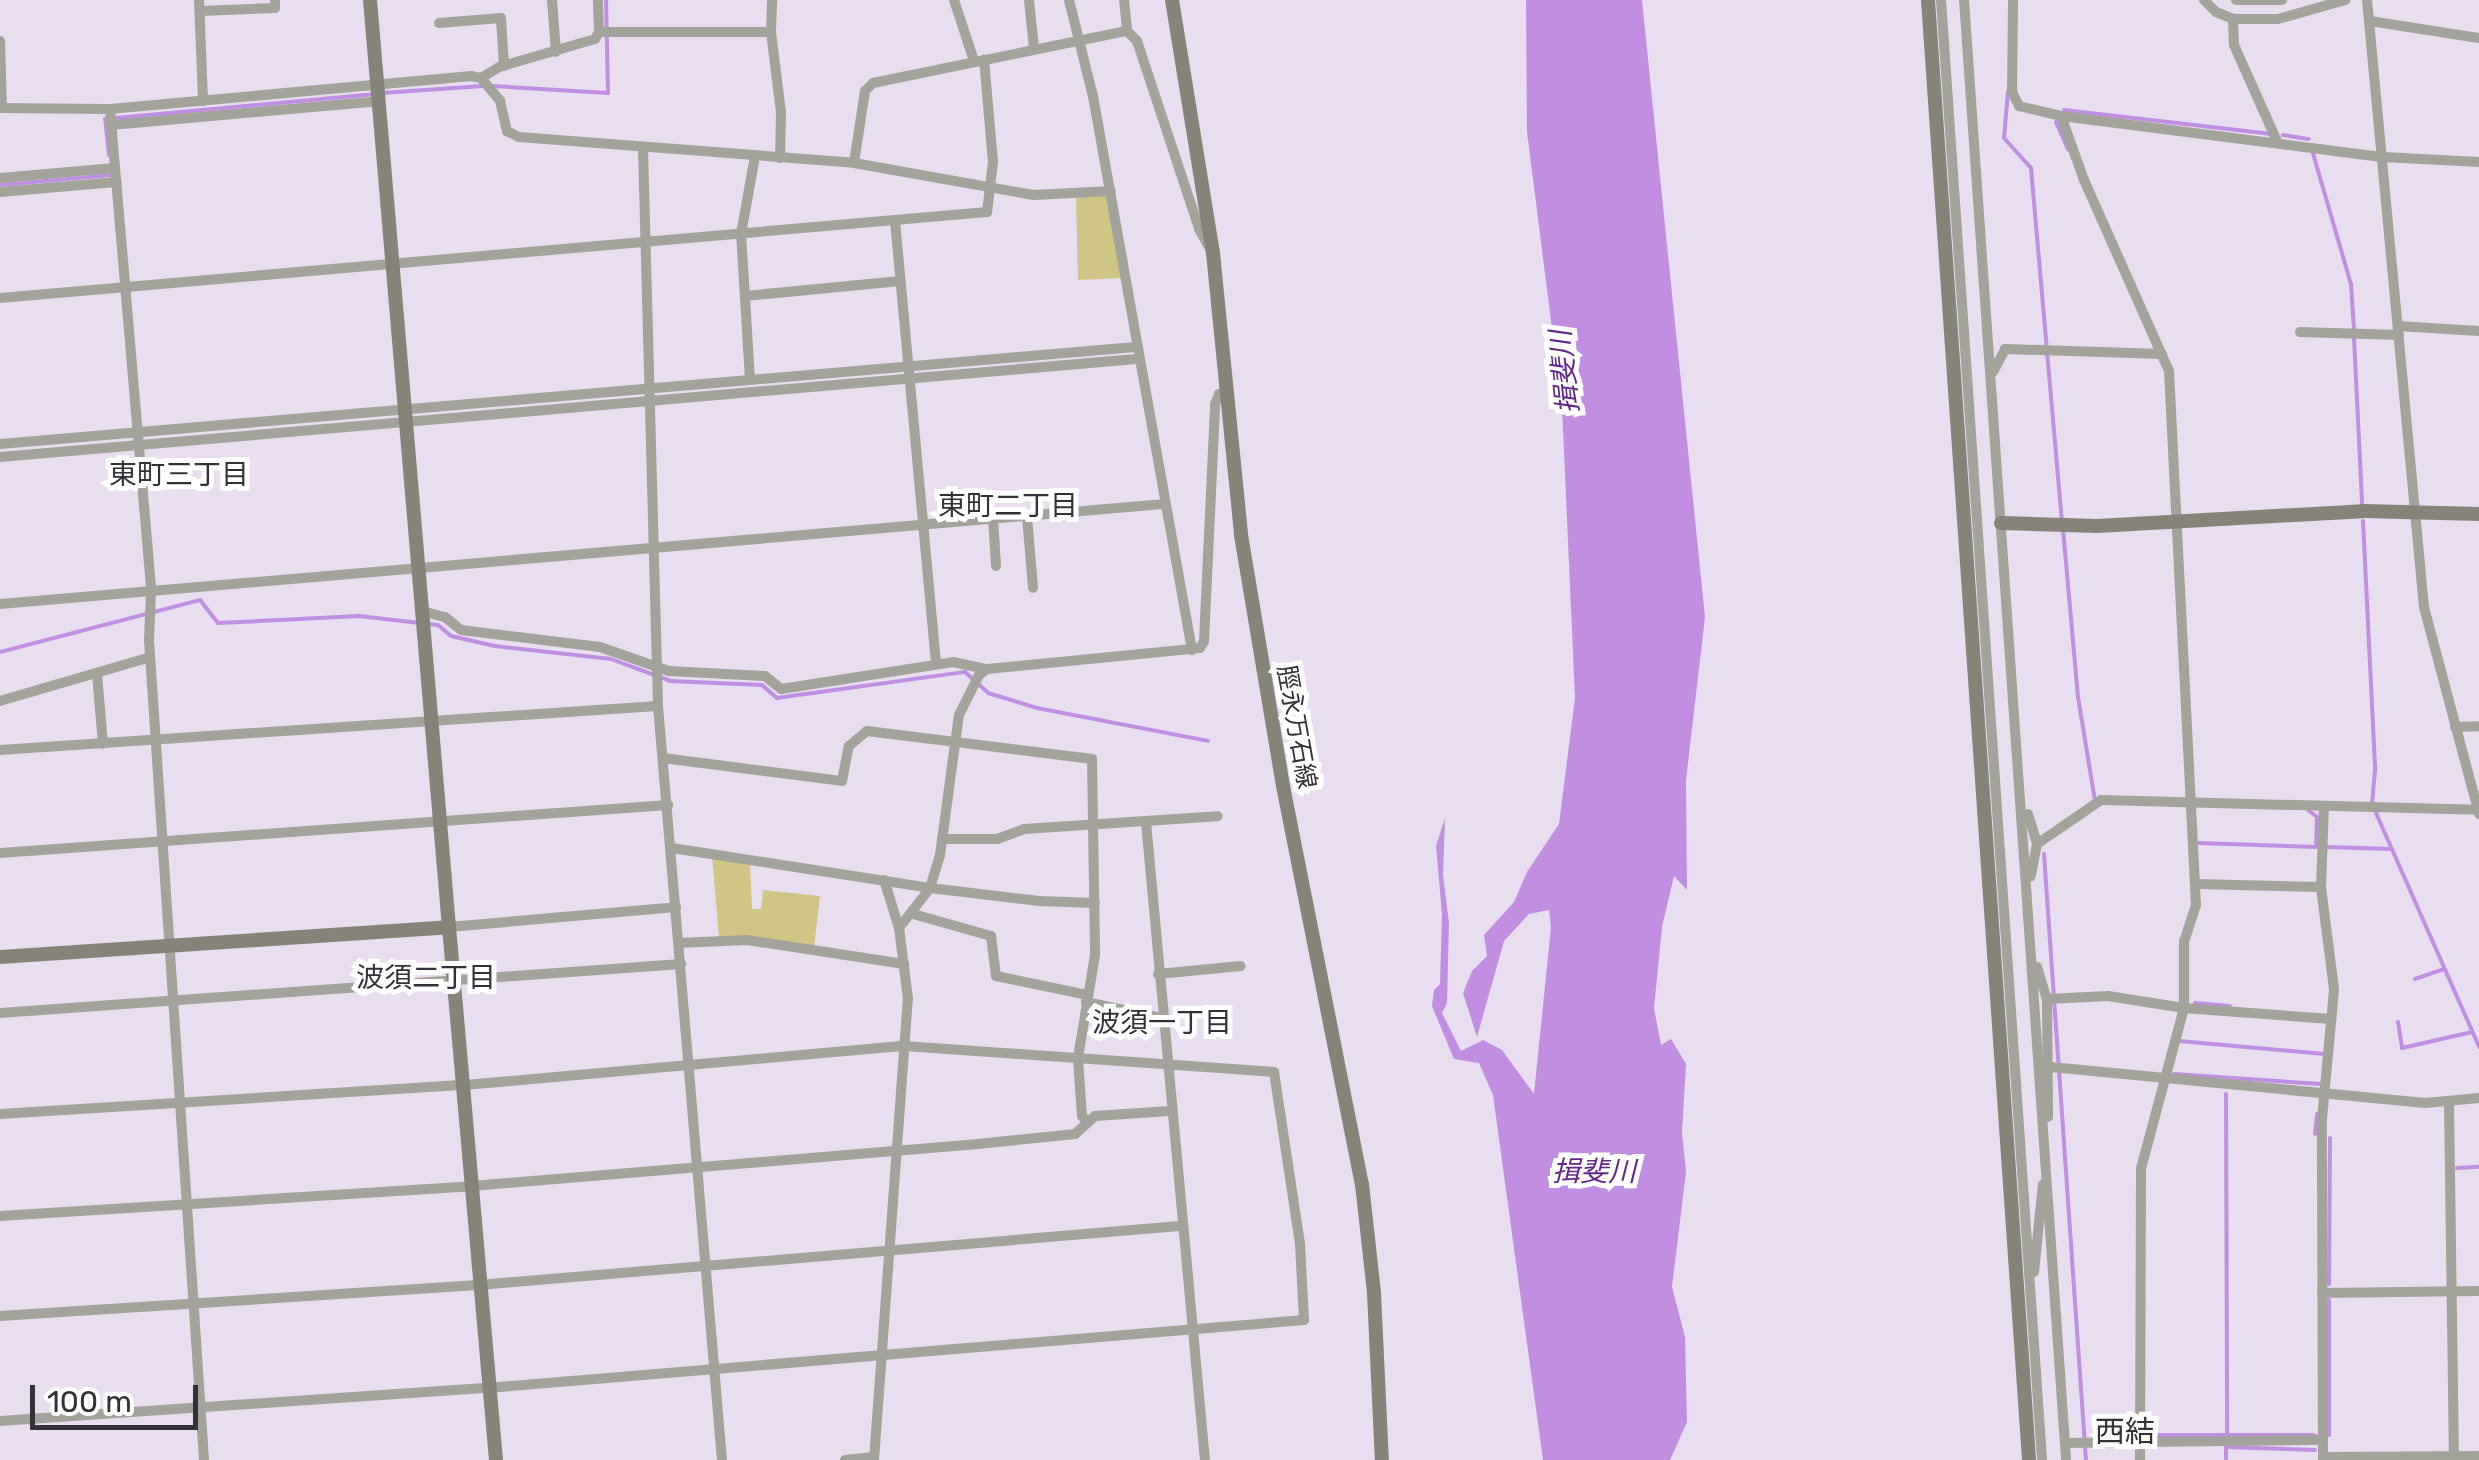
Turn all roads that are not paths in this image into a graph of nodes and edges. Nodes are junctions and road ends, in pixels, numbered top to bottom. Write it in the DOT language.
graph roads {
  1 [pos="275,0"];
  2 [pos="370,0"];
  3 [pos="552,0"];
  4 [pos="598,0"];
  5 [pos="772,0"];
  6 [pos="954,0"];
  7 [pos="1028,0"];
  8 [pos="1069,0"];
  9 [pos="1124,0"];
  10 [pos="1172,0"];
  11 [pos="1928,0"];
  12 [pos="1941,0"];
  13 [pos="1964,0"];
  14 [pos="2012,0"];
  15 [pos="2204,0"];
  16 [pos="2236,0"];
  17 [pos="2282,0"];
  18 [pos="2345,0"];
  19 [pos="2367,0"];
  20 [pos="200,5"];
  21 [pos="2233,18"];
  22 [pos="2370,21"];
  23 [pos="439,23"];
  24 [pos="1127,31"];
  25 [pos="599,32"];
  26 [pos="771,32"];
  27 [pos="2479,38"];
  28 [pos="1079,40"];
  29 [pos="0,41"];
  30 [pos="1034,48"];
  31 [pos="556,52"];
  32 [pos="979,60"];
  33 [pos="504,66"];
  34 [pos="480,78"];
  35 [pos="378,93"];
  36 [pos="203,101"];
  37 [pos="1,108"];
  38 [pos="110,109"];
  39 [pos="2060,116"];
  40 [pos="111,125"];
  41 [pos="2277,141"];
  42 [pos="643,148"];
  43 [pos="754,156"];
  44 [pos="2383,157"];
  45 [pos="780,158"];
  46 [pos="2479,162"];
  47 [pos="854,163"];
  48 [pos="116,168"];
  49 [pos="0,178"];
  50 [pos="117,182"];
  51 [pos="988,188"];
  52 [pos="1110,191"];
  53 [pos="0,192"];
  54 [pos="895,222"];
  55 [pos="741,234"];
  56 [pos="645,242"];
  57 [pos="1213,253"];
  58 [pos="393,264"];
  59 [pos="900,282"];
  60 [pos="126,288"];
  61 [pos="745,296"];
  62 [pos="0,298"];
  63 [pos="2399,331"];
  64 [pos="2479,331"];
  65 [pos="2300,332"];
  66 [pos="1135,346"];
  67 [pos="2162,354"];
  68 [pos="1137,359"];
  69 [pos="908,366"];
  70 [pos="1991,372"];
  71 [pos="910,379"];
  72 [pos="750,380"];
  73 [pos="648,388"];
  74 [pos="1228,392"];
  75 [pos="648,402"];
  76 [pos="406,417"];
  77 [pos="138,431"];
  78 [pos="0,444"];
  79 [pos="139,446"];
  80 [pos="0,457"];
  81 [pos="1163,504"];
  82 [pos="2416,511"];
  83 [pos="2479,514"];
  84 [pos="1027,516"];
  85 [pos="993,518"];
  86 [pos="2001,523"];
  87 [pos="2177,523"];
  88 [pos="922,524"];
  89 [pos="654,547"];
  90 [pos="996,566"];
  91 [pos="418,568"];
  92 [pos="1033,588"];
  93 [pos="152,591"];
  94 [pos="0,604"];
  95 [pos="422,610"];
  96 [pos="1192,650"];
  97 [pos="150,657"];
  98 [pos="936,664"];
  99 [pos="657,667"];
  100 [pos="987,668"];
  101 [pos="97,674"];
  102 [pos="0,702"];
  103 [pos="658,706"];
  104 [pos="432,723"];
  105 [pos="2455,726"];
  106 [pos="2479,726"];
  107 [pos="956,739"];
  108 [pos="156,741"];
  109 [pos="103,744"];
  110 [pos="0,750"];
  111 [pos="663,758"];
  112 [pos="2022,794"];
  113 [pos="2190,802"];
  114 [pos="668,805"];
  115 [pos="2324,806"];
  116 [pos="2478,812"];
  117 [pos="1218,816"];
  118 [pos="1146,822"];
  119 [pos="440,824"];
  120 [pos="1090,828"];
  121 [pos="942,839"];
  122 [pos="162,842"];
  123 [pos="2037,844"];
  124 [pos="672,848"];
  125 [pos="0,852"];
  126 [pos="884,880"];
  127 [pos="2197,884"];
  128 [pos="2321,887"];
  129 [pos="930,888"];
  130 [pos="2028,896"];
  131 [pos="1095,903"];
  132 [pos="676,907"];
  133 [pos="913,914"];
  134 [pos="448,927"];
  135 [pos="899,928"];
  136 [pos="679,944"];
  137 [pos="170,945"];
  138 [pos="2032,950"];
  139 [pos="0,956"];
  140 [pos="680,964"];
  141 [pos="904,964"];
  142 [pos="1241,966"];
  143 [pos="1158,974"];
  144 [pos="455,983"];
  145 [pos="1087,999"];
  146 [pos="2047,999"];
  147 [pos="174,1001"];
  148 [pos="2184,1008"];
  149 [pos="0,1012"];
  150 [pos="1161,1018"];
  151 [pos="2332,1019"];
  152 [pos="904,1046"];
  153 [pos="1078,1058"];
  154 [pos="689,1066"];
  155 [pos="1167,1066"];
  156 [pos="2051,1067"];
  157 [pos="2164,1081"];
  158 [pos="465,1085"];
  159 [pos="2324,1092"];
  160 [pos="2479,1098"];
  161 [pos="180,1103"];
  162 [pos="2449,1103"];
  163 [pos="1170,1112"];
  164 [pos="0,1114"];
  165 [pos="1088,1122"];
  166 [pos="2045,1149"];
  167 [pos="894,1150"];
  168 [pos="698,1166"];
  169 [pos="472,1186"];
  170 [pos="187,1204"];
  171 [pos="0,1216"];
  172 [pos="1180,1226"];
  173 [pos="887,1250"];
  174 [pos="708,1266"];
  175 [pos="480,1285"];
  176 [pos="2030,1287"];
  177 [pos="2452,1291"];
  178 [pos="2479,1291"];
  179 [pos="2322,1293"];
  180 [pos="194,1305"];
  181 [pos="0,1316"];
  182 [pos="1194,1330"];
  183 [pos="880,1355"];
  184 [pos="716,1370"];
  185 [pos="490,1388"];
  186 [pos="200,1408"];
  187 [pos="0,1421"];
  188 [pos="2140,1440"];
  189 [pos="2323,1440"];
  190 [pos="2065,1443"];
  191 [pos="2454,1456"];
  192 [pos="2479,1456"];
  193 [pos="2323,1458"];
  194 [pos="874,1459"];
  195 [pos="204,1460"];
  196 [pos="496,1460"];
  197 [pos="722,1460"];
  198 [pos="845,1460"];
  199 [pos="1205,1460"];
  200 [pos="1382,1460"];
  201 [pos="2028,1460"];
  202 [pos="2042,1460"];
  203 [pos="2066,1460"];
  204 [pos="2140,1460"];
  1 -- 20 [label="street"];
  2 -- 35 [label="street"];
  3 -- 31 [label="street"];
  4 -- 25 [label="street"];
  5 -- 26 [label="street"];
  6 -- 32 [label="street"];
  7 -- 30 [label="street"];
  8 -- 28 [label="street"];
  9 -- 24 [label="street"];
  10 -- 57 [label="street, 脛永万石線"];
  11 -- 201 [label="street"];
  12 -- 176 [label="street"];
  13 -- 70 [label="street"];
  14 -- 39 [label="street"];
  15 -- 21 [label="street"];
  16 -- 17 [label="street"];
  18 -- 21 [label="street"];
  19 -- 22 [label="street"];
  20 -- 36 [label="street"];
  21 -- 41 [label="street"];
  22 -- 27 [label="street"];
  22 -- 44 [label="street"];
  23 -- 33 [label="street"];
  24 -- 28 [label="street"];
  24 -- 57 [label="street"];
  25 -- 26 [label="street"];
  25 -- 31 [label="street"];
  26 -- 45 [label="street"];
  28 -- 30 [label="street"];
  28 -- 52 [label="street"];
  29 -- 37 [label="street"];
  30 -- 32 [label="street"];
  31 -- 33 [label="street"];
  32 -- 47 [label="street"];
  32 -- 51 [label="street"];
  33 -- 34 [label="street"];
  34 -- 35 [label="street"];
  34 -- 42 [label="street"];
  35 -- 36 [label="street"];
  35 -- 40 [label="street"];
  35 -- 58 [label="street"];
  36 -- 38 [label="street"];
  37 -- 38 [label="street"];
  38 -- 40 [label="street"];
  39 -- 41 [label="street"];
  39 -- 67 [label="street"];
  40 -- 48 [label="street"];
  41 -- 44 [label="street"];
  42 -- 43 [label="street"];
  42 -- 56 [label="street"];
  43 -- 45 [label="street"];
  43 -- 55 [label="street"];
  44 -- 46 [label="street"];
  44 -- 63 [label="street"];
  45 -- 47 [label="street"];
  47 -- 51 [label="street"];
  48 -- 49 [label="street"];
  48 -- 50 [label="street"];
  50 -- 53 [label="street"];
  50 -- 60 [label="street"];
  51 -- 52 [label="street"];
  51 -- 54 [label="street"];
  52 -- 66 [label="street"];
  54 -- 55 [label="street"];
  54 -- 59 [label="street"];
  55 -- 56 [label="street"];
  55 -- 61 [label="street"];
  56 -- 58 [label="street"];
  56 -- 73 [label="street"];
  57 -- 74 [label="street, 脛永万石線"];
  58 -- 60 [label="street"];
  58 -- 76 [label="street"];
  59 -- 61 [label="street"];
  59 -- 69 [label="street"];
  60 -- 62 [label="street"];
  60 -- 77 [label="street"];
  61 -- 72 [label="street"];
  63 -- 64 [label="street"];
  63 -- 65 [label="street"];
  63 -- 82 [label="street"];
  66 -- 68 [label="street"];
  66 -- 69 [label="street"];
  67 -- 70 [label="street"];
  67 -- 87 [label="street"];
  68 -- 71 [label="street"];
  68 -- 81 [label="street"];
  69 -- 71 [label="street"];
  69 -- 72 [label="street"];
  70 -- 86 [label="street"];
  71 -- 75 [label="street"];
  71 -- 88 [label="street"];
  72 -- 73 [label="street"];
  73 -- 75 [label="street"];
  73 -- 76 [label="street"];
  74 -- 96 [label="street"];
  74 -- 200 [label="street, 脛永万石線"];
  75 -- 76 [label="street"];
  75 -- 89 [label="street"];
  76 -- 77 [label="street"];
  76 -- 79 [label="street"];
  76 -- 91 [label="street"];
  77 -- 78 [label="street"];
  77 -- 79 [label="street"];
  79 -- 80 [label="street"];
  79 -- 93 [label="street"];
  81 -- 84 [label="street"];
  81 -- 96 [label="street"];
  82 -- 83 [label="street"];
  82 -- 87 [label="street"];
  82 -- 105 [label="street"];
  84 -- 85 [label="street"];
  84 -- 92 [label="street"];
  85 -- 88 [label="street"];
  85 -- 90 [label="street"];
  86 -- 87 [label="street"];
  86 -- 112 [label="street"];
  87 -- 113 [label="street"];
  88 -- 89 [label="street"];
  88 -- 98 [label="street"];
  89 -- 91 [label="street"];
  89 -- 99 [label="street"];
  91 -- 93 [label="street"];
  91 -- 95 [label="street"];
  93 -- 94 [label="street"];
  93 -- 97 [label="street"];
  95 -- 99 [label="street"];
  95 -- 104 [label="street"];
  96 -- 100 [label="street"];
  97 -- 101 [label="street"];
  97 -- 108 [label="street"];
  98 -- 99 [label="street"];
  98 -- 100 [label="street"];
  99 -- 103 [label="street"];
  100 -- 107 [label="street"];
  101 -- 102 [label="street"];
  101 -- 109 [label="street"];
  103 -- 104 [label="street"];
  103 -- 111 [label="street"];
  104 -- 108 [label="street"];
  104 -- 119 [label="street"];
  105 -- 106 [label="street"];
  105 -- 116 [label="street"];
  107 -- 111 [label="street"];
  107 -- 120 [label="street"];
  107 -- 121 [label="street"];
  108 -- 109 [label="street"];
  108 -- 122 [label="street"];
  109 -- 110 [label="street"];
  111 -- 114 [label="street"];
  112 -- 123 [label="street"];
  112 -- 130 [label="street"];
  113 -- 115 [label="street"];
  113 -- 123 [label="street"];
  113 -- 127 [label="street"];
  114 -- 119 [label="street"];
  114 -- 124 [label="street"];
  115 -- 116 [label="street"];
  115 -- 128 [label="street"];
  117 -- 118 [label="street"];
  118 -- 120 [label="street"];
  118 -- 143 [label="street"];
  119 -- 122 [label="street"];
  119 -- 134 [label="street"];
  120 -- 121 [label="street"];
  120 -- 131 [label="street"];
  121 -- 129 [label="street"];
  122 -- 125 [label="street"];
  122 -- 137 [label="street"];
  123 -- 130 [label="street"];
  124 -- 126 [label="street"];
  124 -- 132 [label="street"];
  126 -- 129 [label="street"];
  126 -- 135 [label="street"];
  127 -- 128 [label="street"];
  127 -- 148 [label="street"];
  128 -- 151 [label="street"];
  129 -- 131 [label="street"];
  129 -- 133 [label="street"];
  130 -- 138 [label="street"];
  131 -- 145 [label="street"];
  132 -- 134 [label="street"];
  132 -- 136 [label="street"];
  133 -- 135 [label="street"];
  133 -- 145 [label="street"];
  134 -- 137 [label="street"];
  134 -- 144 [label="street"];
  135 -- 141 [label="street"];
  136 -- 140 [label="street"];
  136 -- 141 [label="street"];
  137 -- 139 [label="street"];
  137 -- 147 [label="street"];
  138 -- 146 [label="street"];
  138 -- 166 [label="street"];
  140 -- 144 [label="street"];
  140 -- 154 [label="street"];
  141 -- 152 [label="street"];
  142 -- 143 [label="street"];
  143 -- 150 [label="street"];
  144 -- 147 [label="street"];
  144 -- 158 [label="street"];
  145 -- 150 [label="street"];
  145 -- 153 [label="street"];
  146 -- 148 [label="street"];
  146 -- 156 [label="street"];
  147 -- 149 [label="street"];
  147 -- 161 [label="street"];
  148 -- 151 [label="street"];
  148 -- 157 [label="street"];
  150 -- 155 [label="street"];
  151 -- 159 [label="street"];
  152 -- 153 [label="street"];
  152 -- 154 [label="street"];
  152 -- 167 [label="street"];
  153 -- 155 [label="street"];
  153 -- 165 [label="street"];
  154 -- 158 [label="street"];
  154 -- 168 [label="street"];
  155 -- 163 [label="street"];
  155 -- 182 [label="street"];
  156 -- 157 [label="street"];
  156 -- 166 [label="street"];
  157 -- 159 [label="street"];
  157 -- 188 [label="street"];
  158 -- 161 [label="street"];
  158 -- 169 [label="street"];
  159 -- 162 [label="street"];
  159 -- 179 [label="street"];
  160 -- 162 [label="street"];
  161 -- 164 [label="street"];
  161 -- 170 [label="street"];
  162 -- 177 [label="street"];
  163 -- 165 [label="street"];
  163 -- 172 [label="street"];
  165 -- 167 [label="street"];
  166 -- 176 [label="street"];
  166 -- 190 [label="street"];
  167 -- 168 [label="street"];
  167 -- 173 [label="street"];
  168 -- 169 [label="street"];
  168 -- 174 [label="street"];
  169 -- 170 [label="street"];
  169 -- 175 [label="street"];
  170 -- 171 [label="street"];
  170 -- 180 [label="street"];
  172 -- 173 [label="street"];
  172 -- 182 [label="street"];
  173 -- 174 [label="street"];
  173 -- 183 [label="street"];
  174 -- 175 [label="street"];
  174 -- 184 [label="street"];
  175 -- 180 [label="street"];
  175 -- 185 [label="street"];
  176 -- 202 [label="street"];
  177 -- 178 [label="street"];
  177 -- 179 [label="street"];
  177 -- 191 [label="street"];
  179 -- 189 [label="street"];
  180 -- 181 [label="street"];
  180 -- 186 [label="street"];
  182 -- 183 [label="street"];
  182 -- 199 [label="street"];
  183 -- 184 [label="street"];
  183 -- 194 [label="street"];
  184 -- 185 [label="street"];
  184 -- 197 [label="street"];
  185 -- 186 [label="street"];
  185 -- 196 [label="street"];
  186 -- 187 [label="street"];
  186 -- 195 [label="street"];
  188 -- 189 [label="street"];
  188 -- 190 [label="street"];
  188 -- 204 [label="street"];
  189 -- 193 [label="street"];
  190 -- 203 [label="street"];
  191 -- 192 [label="street"];
  191 -- 193 [label="street"];
  194 -- 198 [label="street"];
}
